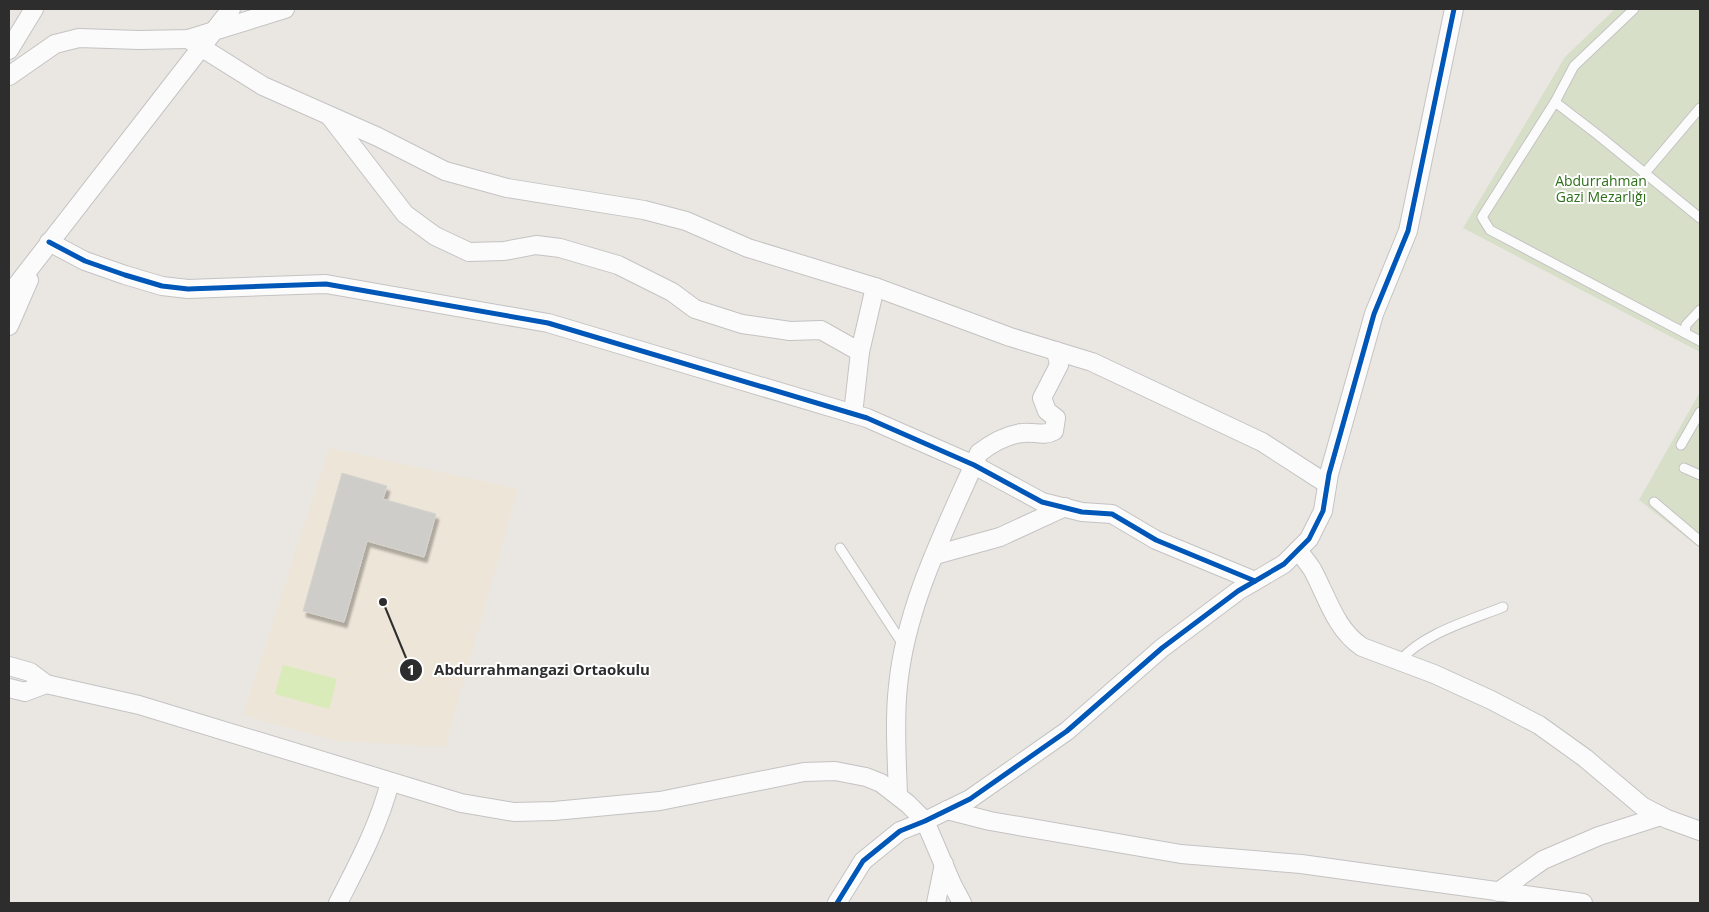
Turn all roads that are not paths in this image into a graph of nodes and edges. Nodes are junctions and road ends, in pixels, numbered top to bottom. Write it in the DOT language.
graph roads {
  1 [pos="34,9"];
  2 [pos="231,9"];
  3 [pos="285,9"];
  4 [pos="1454,9"];
  5 [pos="1634,9"];
  6 [pos="214,31"];
  7 [pos="194,44"];
  8 [pos="10,45"];
  9 [pos="9,76"];
  10 [pos="1555,102"];
  11 [pos="1700,108"];
  12 [pos="330,115"];
  13 [pos="1644,174"];
  14 [pos="1700,218"];
  15 [pos="45,248"];
  16 [pos="875,287"];
  17 [pos="9,295"];
  18 [pos="1700,310"];
  19 [pos="9,326"];
  20 [pos="1685,333"];
  21 [pos="1700,341"];
  22 [pos="1056,351"];
  23 [pos="860,352"];
  24 [pos="1700,412"];
  25 [pos="853,414"];
  26 [pos="1681,445"];
  27 [pos="974,465"];
  28 [pos="1684,468"];
  29 [pos="1700,475"];
  30 [pos="1327,484"];
  31 [pos="1654,502"];
  32 [pos="1065,508"];
  33 [pos="1700,539"];
  34 [pos="840,548"];
  35 [pos="1298,550"];
  36 [pos="935,555"];
  37 [pos="1255,581"];
  38 [pos="1503,607"];
  39 [pos="904,646"];
  40 [pos="1399,662"];
  41 [pos="9,666"];
  42 [pos="46,684"];
  43 [pos="9,688"];
  44 [pos="390,782"];
  45 [pos="898,796"];
  46 [pos="947,810"];
  47 [pos="1661,816"];
  48 [pos="925,820"];
  49 [pos="1700,831"];
  50 [pos="944,864"];
  51 [pos="1498,892"];
  52 [pos="338,903"];
  53 [pos="837,903"];
  54 [pos="936,903"];
  55 [pos="962,903"];
  56 [pos="1583,903"];
  1 -- 8 [label="street"];
  2 -- 6 [label="street"];
  3 -- 6 [label="street"];
  4 -- 30 [label="street"];
  5 -- 10 [label="lane"];
  6 -- 7 [label="street"];
  7 -- 9 [label="street"];
  7 -- 12 [label="street"];
  7 -- 15 [label="street"];
  10 -- 13 [label="lane"];
  10 -- 20 [label="lane"];
  11 -- 13 [label="lane"];
  12 -- 16 [label="street"];
  12 -- 23 [label="street"];
  13 -- 14 [label="lane"];
  15 -- 17 [label="street"];
  15 -- 19 [label="street"];
  15 -- 25 [label="street"];
  16 -- 22 [label="street"];
  16 -- 23 [label="street"];
  18 -- 20 [label="lane"];
  20 -- 21 [label="lane"];
  22 -- 27 [label="street"];
  22 -- 30 [label="street"];
  23 -- 25 [label="street"];
  24 -- 26 [label="lane"];
  25 -- 27 [label="street"];
  27 -- 32 [label="street"];
  27 -- 36 [label="street"];
  28 -- 29 [label="lane"];
  30 -- 35 [label="street"];
  31 -- 33 [label="lane"];
  32 -- 36 [label="street"];
  32 -- 37 [label="street"];
  34 -- 39 [label="lane"];
  35 -- 37 [label="street"];
  35 -- 40 [label="street"];
  36 -- 39 [label="street"];
  37 -- 46 [label="street"];
  38 -- 40 [label="lane"];
  39 -- 45 [label="street"];
  40 -- 47 [label="street"];
  41 -- 42 [label="street"];
  42 -- 43 [label="street"];
  42 -- 44 [label="street"];
  44 -- 45 [label="street"];
  44 -- 52 [label="street"];
  45 -- 48 [label="street"];
  46 -- 48 [label="street"];
  46 -- 51 [label="street"];
  47 -- 49 [label="street"];
  47 -- 51 [label="street"];
  48 -- 50 [label="street"];
  48 -- 53 [label="street"];
  50 -- 54 [label="street"];
  50 -- 55 [label="street"];
  51 -- 56 [label="street"];
}
